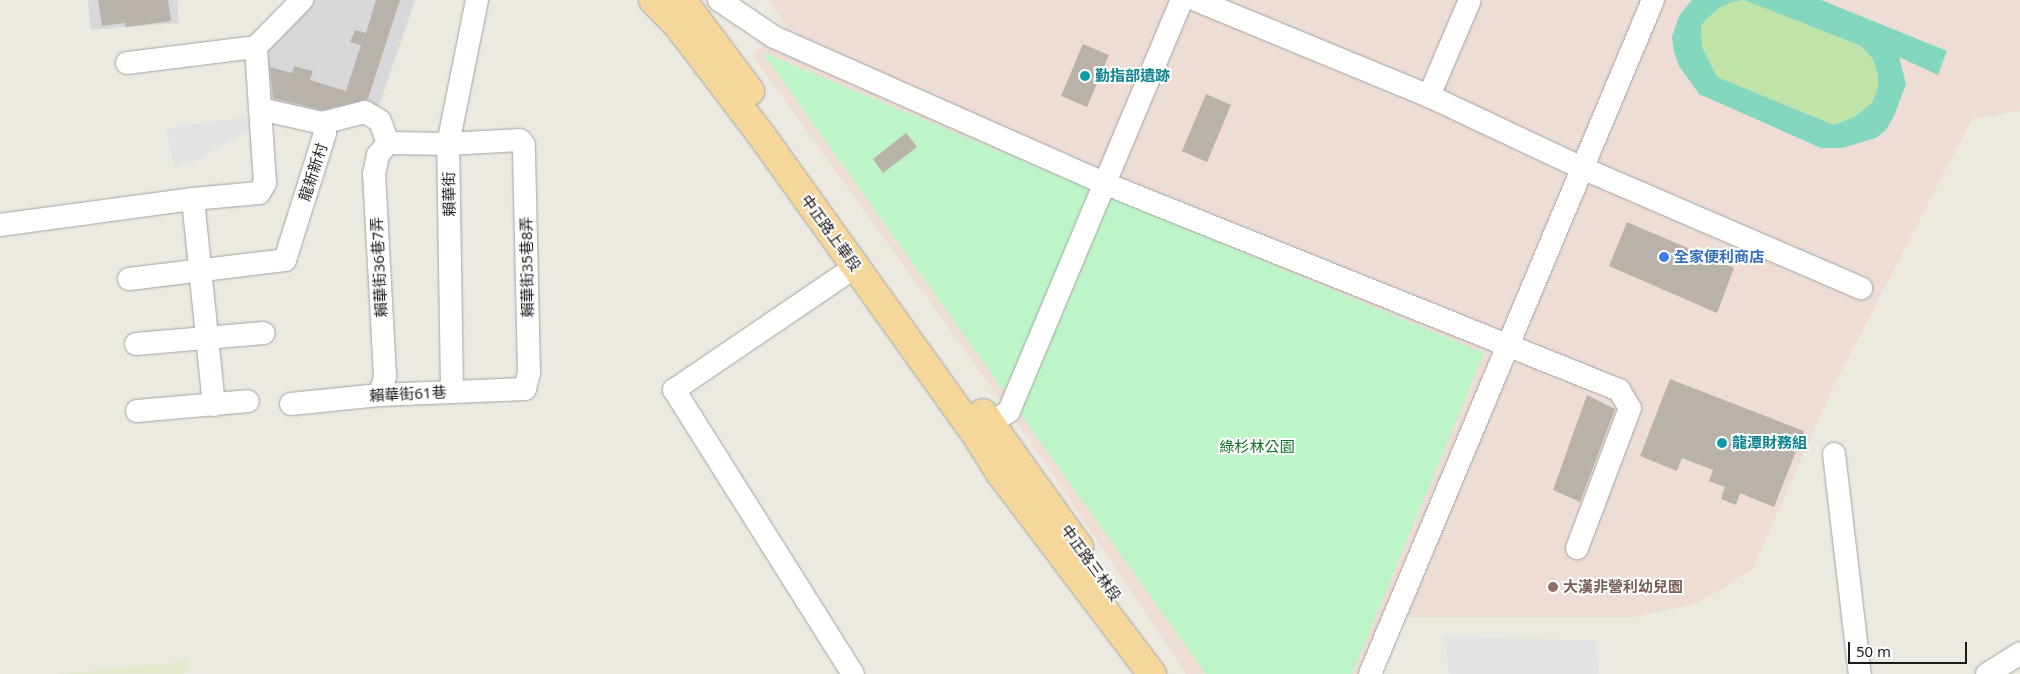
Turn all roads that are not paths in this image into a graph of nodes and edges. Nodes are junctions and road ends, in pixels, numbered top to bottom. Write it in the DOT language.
graph roads {
  1 [pos="478,0"];
  2 [pos="653,0"];
  3 [pos="719,0"];
  4 [pos="1182,0"];
  5 [pos="1470,0"];
  6 [pos="1653,0"];
  7 [pos="1202,1"];
  8 [pos="289,4"];
  9 [pos="688,9"];
  10 [pos="256,47"];
  11 [pos="127,63"];
  12 [pos="1429,96"];
  13 [pos="262,109"];
  14 [pos="322,123"];
  15 [pos="388,143"];
  16 [pos="448,144"];
  17 [pos="1582,168"];
  18 [pos="1106,184"];
  19 [pos="193,199"];
  20 [pos="0,225"];
  21 [pos="855,266"];
  22 [pos="202,269"];
  23 [pos="129,279"];
  24 [pos="1861,288"];
  25 [pos="264,333"];
  26 [pos="209,338"];
  27 [pos="136,344"];
  28 [pos="1509,346"];
  29 [pos="525,389"];
  30 [pos="452,391"];
  31 [pos="380,395"];
  32 [pos="248,401"];
  33 [pos="291,404"];
  34 [pos="214,405"];
  35 [pos="137,411"];
  36 [pos="983,428"];
  37 [pos="1834,454"];
  38 [pos="1006,463"];
  39 [pos="1577,548"];
  40 [pos="2020,653"];
  41 [pos="853,674"];
  42 [pos="1152,674"];
  43 [pos="1170,674"];
  44 [pos="1370,674"];
  45 [pos="1860,674"];
  46 [pos="1987,674"];
  1 -- 16 [label="lane, 賴華街"];
  2 -- 9 [label="main road, 中正路上華段"];
  3 -- 18 [label="lane"];
  4 -- 18 [label="lane"];
  5 -- 12 [label="lane"];
  6 -- 17 [label="lane"];
  7 -- 12 [label="lane"];
  8 -- 10 [label="lane"];
  9 -- 21 [label="main road, 中正路上華段"];
  9 -- 36 [label="main road, 中正路上華段"];
  10 -- 11 [label="lane"];
  10 -- 13 [label="lane"];
  12 -- 17 [label="lane"];
  13 -- 14 [label="lane, 龍新新村"];
  13 -- 19 [label="lane"];
  14 -- 15 [label="lane"];
  14 -- 22 [label="lane, 龍新新村"];
  15 -- 16 [label="lane"];
  15 -- 31 [label="lane, 賴華街36巷7弄"];
  16 -- 29 [label="lane, 賴華街35巷8弄"];
  16 -- 30 [label="lane, 賴華街"];
  17 -- 24 [label="lane"];
  17 -- 28 [label="lane"];
  18 -- 28 [label="lane"];
  18 -- 36 [label="lane"];
  19 -- 20 [label="lane"];
  19 -- 22 [label="lane"];
  21 -- 36 [label="main road, 中正路上華段"];
  21 -- 41 [label="lane"];
  22 -- 23 [label="lane, 龍新新村"];
  22 -- 26 [label="lane"];
  25 -- 26 [label="lane"];
  26 -- 27 [label="lane"];
  26 -- 34 [label="lane"];
  28 -- 39 [label="lane"];
  28 -- 44 [label="lane"];
  29 -- 30 [label="lane, 賴華街61巷"];
  30 -- 31 [label="lane, 賴華街61巷"];
  31 -- 33 [label="lane, 賴華街61巷"];
  32 -- 34 [label="lane"];
  34 -- 35 [label="lane"];
  36 -- 38 [label="main road, 中正路上華段"];
  37 -- 45 [label="lane"];
  38 -- 42 [label="main road, 中正路三林段"];
  38 -- 43 [label="main road, 中正路三林段"];
  40 -- 46 [label="lane"];
}
